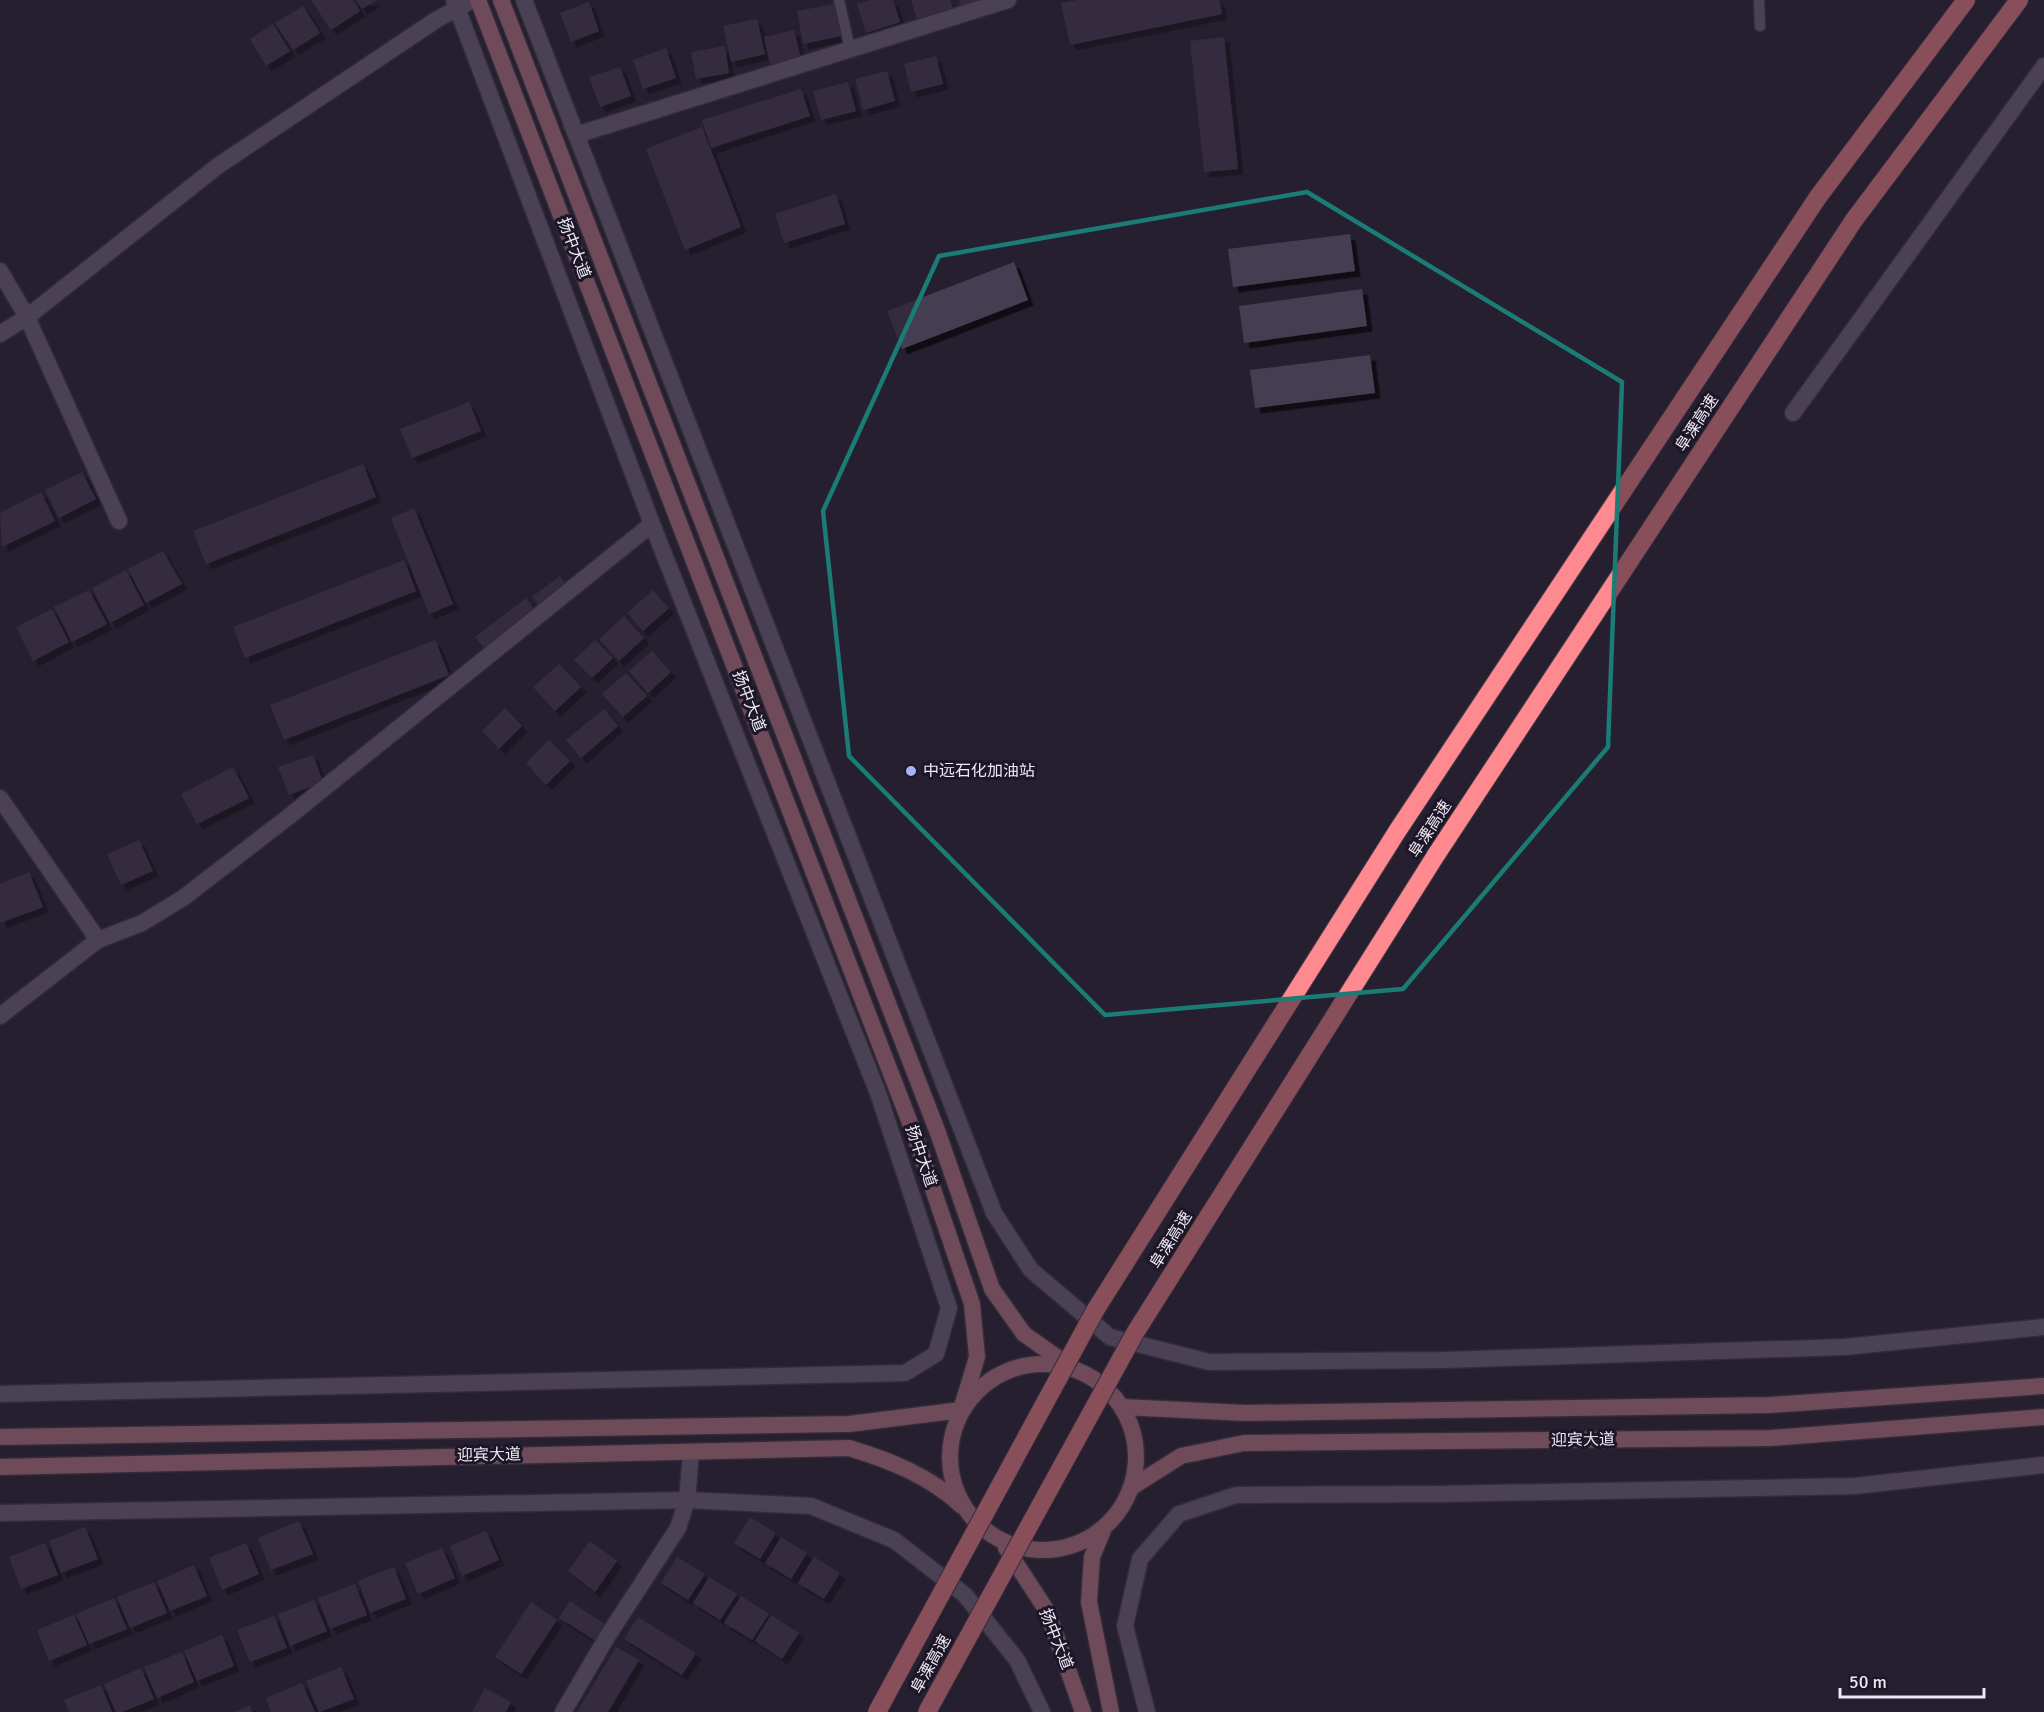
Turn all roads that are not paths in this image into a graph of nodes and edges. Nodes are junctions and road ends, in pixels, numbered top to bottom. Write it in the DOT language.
graph roads {
  1 [pos="473,0"];
  2 [pos="478,0"];
  3 [pos="501,0"];
  4 [pos="524,0"];
  5 [pos="839,0"];
  6 [pos="1008,0"];
  7 [pos="1759,0"];
  8 [pos="1966,0"];
  9 [pos="2019,0"];
  10 [pos="456,4"];
  11 [pos="1760,26"];
  12 [pos="850,49"];
  13 [pos="2044,66"];
  14 [pos="545,117"];
  15 [pos="576,135"];
  16 [pos="0,271"];
  17 [pos="27,317"];
  18 [pos="0,334"];
  19 [pos="1793,413"];
  20 [pos="119,522"];
  21 [pos="652,524"];
  22 [pos="0,798"];
  23 [pos="98,940"];
  24 [pos="0,1016"];
  25 [pos="2044,1327"];
  26 [pos="1072,1368"];
  27 [pos="2044,1386"];
  28 [pos="0,1394"];
  29 [pos="1122,1407"];
  30 [pos="961,1410"];
  31 [pos="2044,1417"];
  32 [pos="0,1437"];
  33 [pos="691,1453"];
  34 [pos="2044,1465"];
  35 [pos="0,1467"];
  36 [pos="1132,1487"];
  37 [pos="687,1500"];
  38 [pos="962,1506"];
  39 [pos="0,1513"];
  40 [pos="1104,1528"];
  41 [pos="1000,1540"];
  42 [pos="563,1712"];
  43 [pos="877,1712"];
  44 [pos="927,1712"];
  45 [pos="1042,1712"];
  46 [pos="1083,1712"];
  47 [pos="1111,1712"];
  48 [pos="1147,1712"];
  1 -- 10 [label="street"];
  2 -- 30 [label="main road, 扬中大道"];
  3 -- 14 [label="main road, 扬中大道"];
  4 -- 15 [label="street"];
  5 -- 12 [label="lane"];
  6 -- 12 [label="street"];
  7 -- 11 [label="lane"];
  8 -- 43 [label="highway, 阜溧高速, bridge"];
  9 -- 44 [label="highway, 阜溧高速, bridge"];
  10 -- 17 [label="street"];
  10 -- 21 [label="street"];
  12 -- 15 [label="street"];
  13 -- 19 [label="street"];
  14 -- 15 [label="street"];
  14 -- 26 [label="main road, 扬中大道"];
  15 -- 25 [label="street"];
  16 -- 17 [label="street"];
  17 -- 18 [label="street"];
  17 -- 20 [label="street"];
  21 -- 23 [label="street"];
  21 -- 28 [label="street"];
  22 -- 23 [label="street"];
  23 -- 24 [label="street"];
  26 -- 29 [label="main road"];
  26 -- 30 [label="main road"];
  27 -- 29 [label="main road, 迎宾大道"];
  29 -- 36 [label="main road"];
  30 -- 32 [label="main road, 迎宾大道"];
  30 -- 38 [label="main road"];
  31 -- 36 [label="main road, 迎宾大道"];
  33 -- 35 [label="main road, 迎宾大道"];
  33 -- 37 [label="street"];
  33 -- 38 [label="main road, 迎宾大道"];
  34 -- 48 [label="street"];
  36 -- 40 [label="main road"];
  37 -- 39 [label="street"];
  37 -- 42 [label="street"];
  37 -- 45 [label="street"];
  38 -- 41 [label="main road"];
  40 -- 41 [label="main road"];
  40 -- 47 [label="main road, 扬中大道"];
  41 -- 46 [label="main road, 扬中大道"];
}
